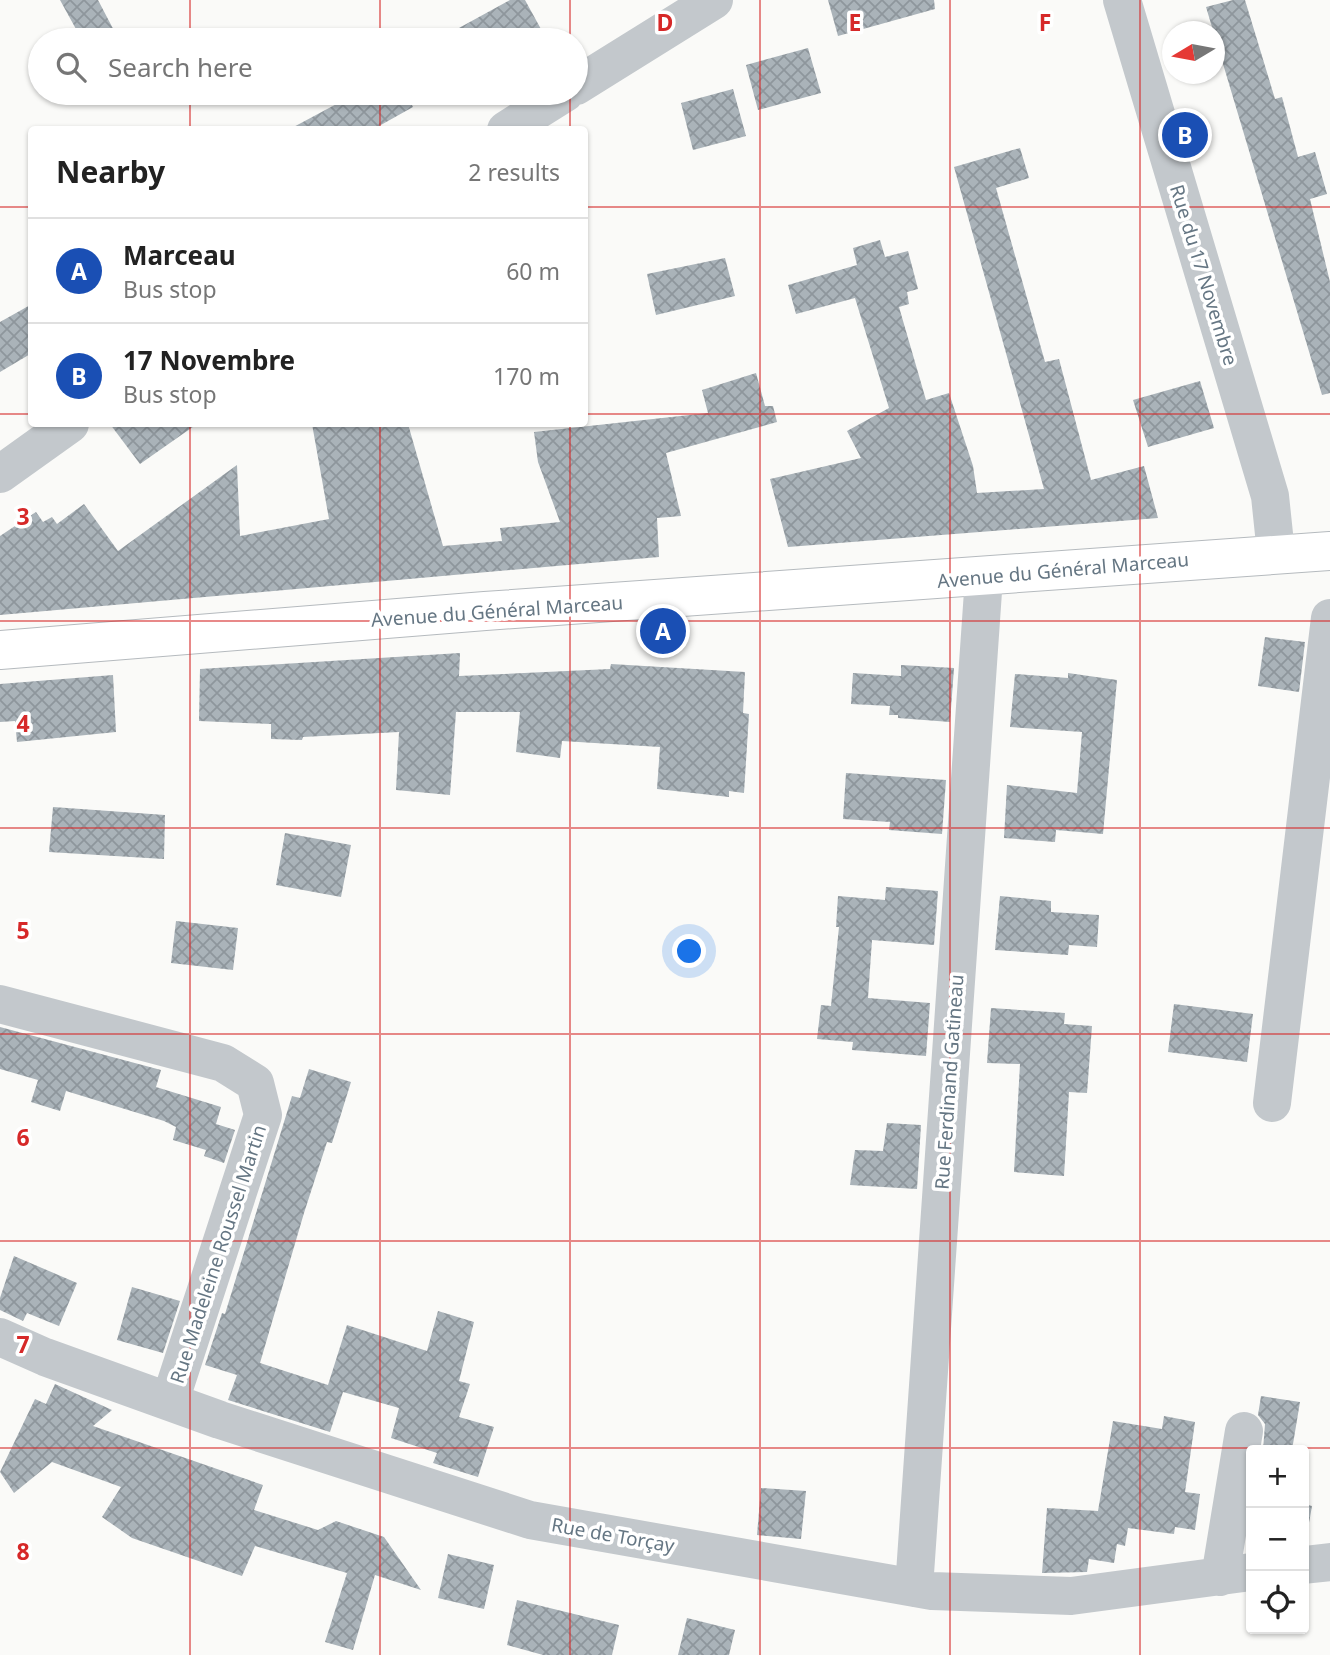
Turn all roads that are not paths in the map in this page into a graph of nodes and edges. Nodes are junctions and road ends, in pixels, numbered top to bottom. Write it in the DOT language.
graph roads {
  1 [pos="714,0"];
  2 [pos="1122,0"];
  3 [pos="588,79"];
  4 [pos="546,105"];
  5 [pos="512,126"];
  6 [pos="66,427"];
  7 [pos="0,474"];
  8 [pos="1330,551"];
  9 [pos="1276,553"];
  10 [pos="984,577"];
  11 [pos="1330,618"];
  12 [pos="0,650"];
  13 [pos="0,1004"];
  14 [pos="1272,1103"];
  15 [pos="0,1337"];
  16 [pos="170,1401"];
  17 [pos="1244,1431"];
  18 [pos="1330,1562"];
  19 [pos="1309,1564"];
  20 [pos="1236,1574"];
  21 [pos="914,1588"];
  1 -- 3 [label="street"];
  2 -- 9 [label="street, Rue du 17 Novembre"];
  4 -- 5 [label="street"];
  6 -- 7 [label="street"];
  8 -- 9 [label="main road, Avenue du Général Marceau"];
  9 -- 10 [label="main road, Avenue du Général Marceau"];
  10 -- 12 [label="main road, Avenue du Général Marceau"];
  10 -- 21 [label="street, Rue Ferdinand Gatineau"];
  11 -- 14 [label="street"];
  13 -- 16 [label="street, Rue Madeleine Roussel Martin"];
  15 -- 16 [label="street, Rue de Torçay"];
  16 -- 21 [label="street, Rue de Torçay"];
  17 -- 20 [label="street"];
  18 -- 19 [label="street"];
  20 -- 21 [label="street, Rue de Torçay"];
}
